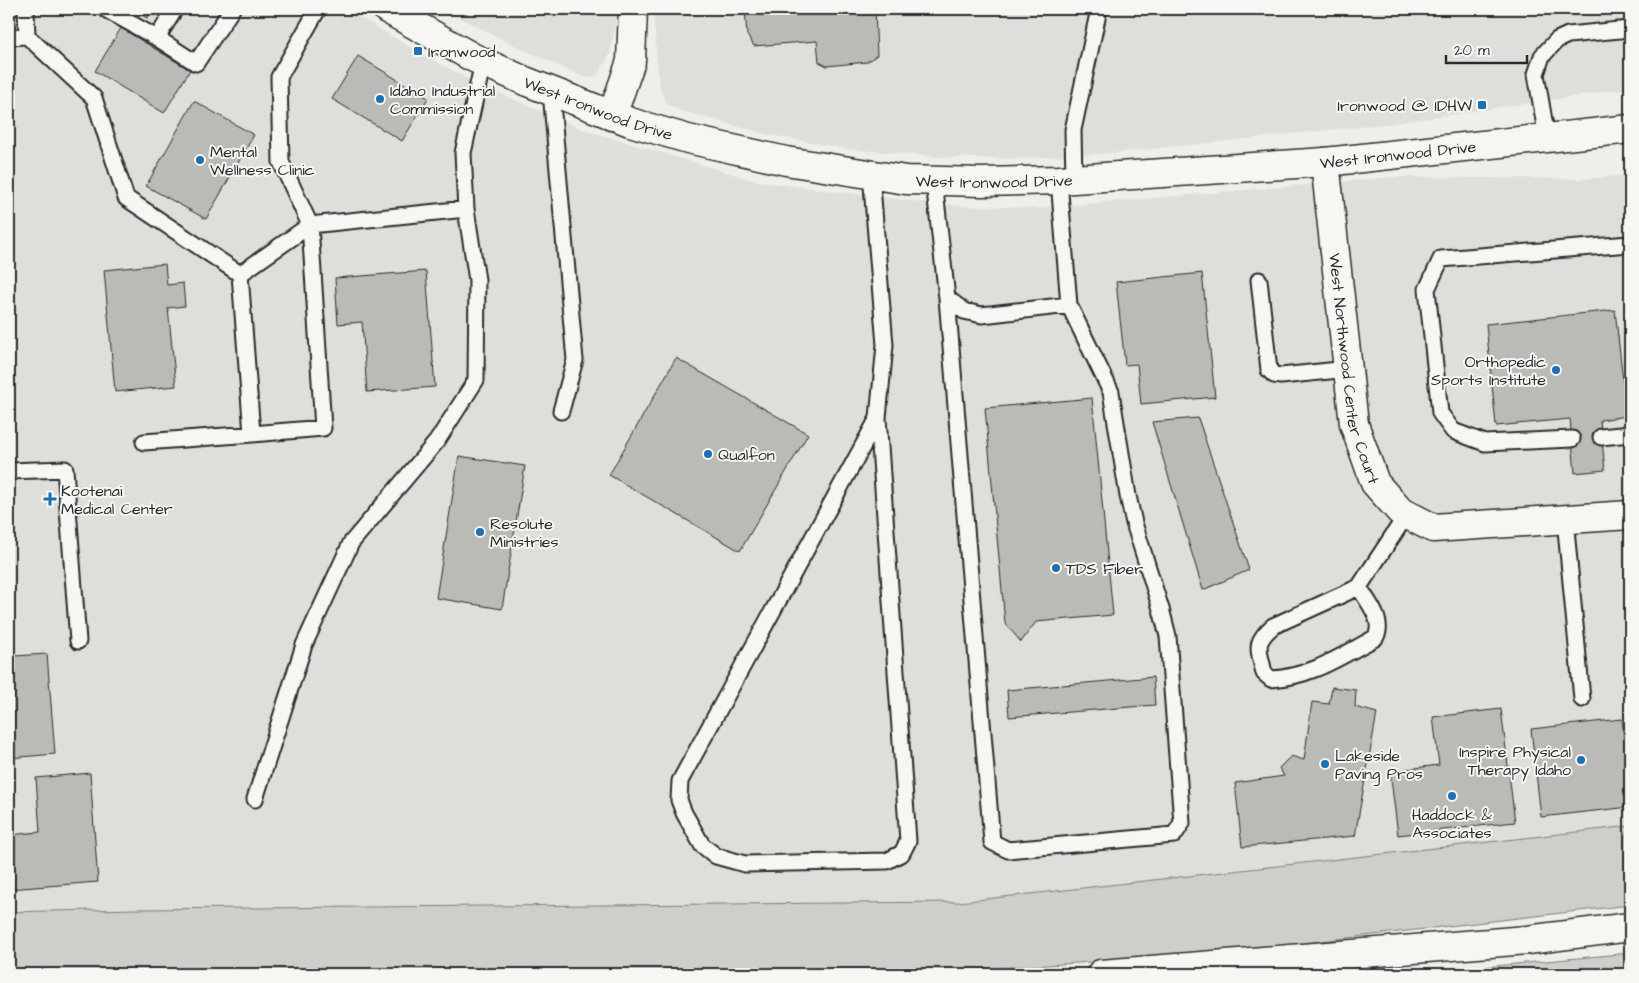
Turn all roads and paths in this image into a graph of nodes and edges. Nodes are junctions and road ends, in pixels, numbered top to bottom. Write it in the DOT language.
graph roads {
  1 [pos="26,9"];
  2 [pos="105,9"];
  3 [pos="175,9"];
  4 [pos="232,9"];
  5 [pos="318,9"];
  6 [pos="387,9"];
  7 [pos="634,9"];
  8 [pos="1098,9"];
  9 [pos="1630,29"];
  10 [pos="27,36"];
  11 [pos="9,37"];
  12 [pos="157,38"];
  13 [pos="483,62"];
  14 [pos="551,92"];
  15 [pos="612,116"];
  16 [pos="1630,129"];
  17 [pos="1547,138"];
  18 [pos="1324,162"];
  19 [pos="871,174"];
  20 [pos="1066,180"];
  21 [pos="934,181"];
  22 [pos="466,208"];
  23 [pos="310,225"];
  24 [pos="1630,244"];
  25 [pos="240,274"];
  26 [pos="1259,280"];
  27 [pos="947,298"];
  28 [pos="1069,305"];
  29 [pos="1348,369"];
  30 [pos="561,411"];
  31 [pos="878,418"];
  32 [pos="252,434"];
  33 [pos="1630,434"];
  34 [pos="1602,437"];
  35 [pos="1572,439"];
  36 [pos="144,442"];
  37 [pos="9,471"];
  38 [pos="1407,514"];
  39 [pos="1630,515"];
  40 [pos="1565,519"];
  41 [pos="1359,587"];
  42 [pos="78,641"];
  43 [pos="1582,699"];
  44 [pos="256,799"];
  45 [pos="1630,926"];
  46 [pos="1101,974"];
  1 -- 10 [label="lane"];
  2 -- 12 [label="lane"];
  3 -- 12 [label="lane"];
  4 -- 12 [label="lane"];
  5 -- 23 [label="lane"];
  6 -- 13 [label="main road, West Ironwood Drive"];
  7 -- 15 [label="main road"];
  8 -- 20 [label="lane"];
  9 -- 17 [label="lane"];
  10 -- 11 [label="lane"];
  10 -- 25 [label="lane"];
  13 -- 14 [label="main road, West Ironwood Drive"];
  13 -- 22 [label="lane"];
  14 -- 15 [label="main road, West Ironwood Drive"];
  14 -- 30 [label="lane"];
  15 -- 19 [label="main road, West Ironwood Drive"];
  16 -- 17 [label="main road, West Ironwood Drive"];
  17 -- 18 [label="main road, West Ironwood Drive"];
  18 -- 20 [label="main road, West Ironwood Drive"];
  18 -- 29 [label="main road, West Northwood Center Court"];
  19 -- 21 [label="main road, West Ironwood Drive"];
  19 -- 31 [label="lane"];
  20 -- 21 [label="main road, West Ironwood Drive"];
  20 -- 28 [label="lane"];
  21 -- 27 [label="lane"];
  22 -- 23 [label="lane"];
  22 -- 44 [label="lane"];
  23 -- 25 [label="lane"];
  23 -- 32 [label="lane"];
  24 -- 35 [label="lane"];
  25 -- 32 [label="lane"];
  26 -- 29 [label="lane"];
  27 -- 28 [label="lane"];
  27 -- 28 [label="lane"];
  29 -- 38 [label="main road, West Northwood Center Court"];
  31 -- 31 [label="lane"];
  32 -- 36 [label="lane"];
  33 -- 34 [label="lane"];
  37 -- 42 [label="lane"];
  38 -- 40 [label="main road, West Northwood Center Court"];
  38 -- 41 [label="lane"];
  39 -- 40 [label="main road, West Northwood Center Court"];
  40 -- 43 [label="lane"];
  41 -- 41 [label="lane"];
  45 -- 46 [label="main road"];
}
